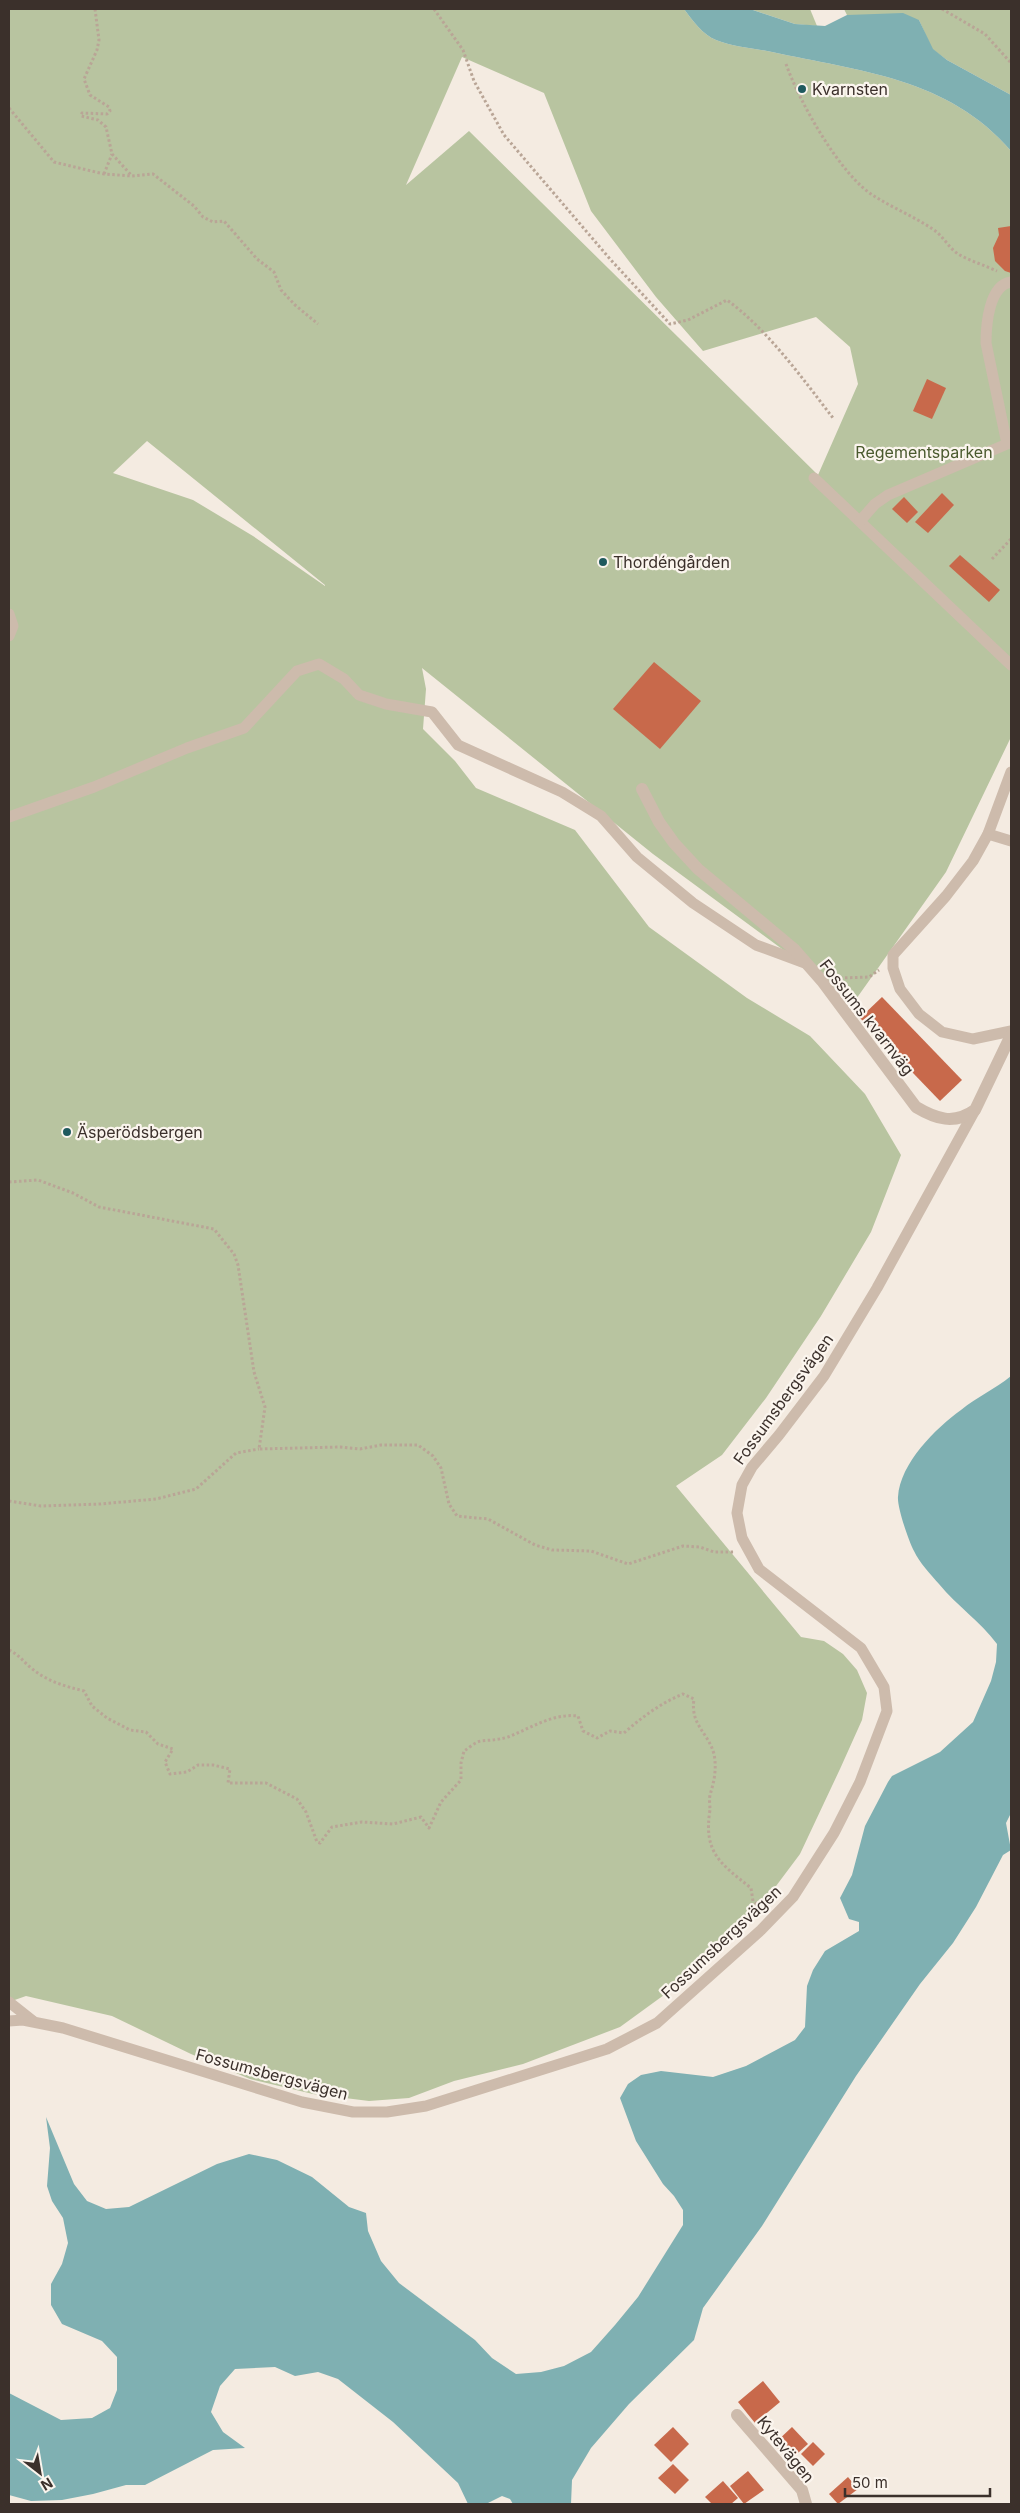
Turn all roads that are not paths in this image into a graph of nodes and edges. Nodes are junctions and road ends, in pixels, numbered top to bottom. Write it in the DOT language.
graph roads {
  1 [pos="1011,282"];
  2 [pos="814,478"];
  3 [pos="860,522"];
  4 [pos="9,614"];
  5 [pos="9,636"];
  6 [pos="1011,665"];
  7 [pos="1011,772"];
  8 [pos="642,789"];
  9 [pos="9,817"];
  10 [pos="988,834"];
  11 [pos="1011,841"];
  12 [pos="805,963"];
  13 [pos="1011,1033"];
  14 [pos="975,1110"];
  15 [pos="9,2002"];
  16 [pos="9,2021"];
  17 [pos="34,2022"];
  18 [pos="737,2415"];
  19 [pos="806,2504"];
  1 -- 3 [label="lane"];
  2 -- 3 [label="lane"];
  3 -- 6 [label="lane"];
  4 -- 5 [label="lane"];
  7 -- 10 [label="lane"];
  8 -- 12 [label="street"];
  9 -- 12 [label="lane, Fossums kvarnväg"];
  10 -- 11 [label="lane"];
  10 -- 13 [label="lane"];
  12 -- 14 [label="street, Fossums kvarnväg"];
  13 -- 14 [label="street"];
  14 -- 17 [label="lane, Fossumsbergsvägen"];
  15 -- 17 [label="lane, Fossumsbergsvägen"];
  16 -- 17 [label="lane, Fossumsbergsvägen"];
  18 -- 19 [label="street, Kytevägen"];
}
